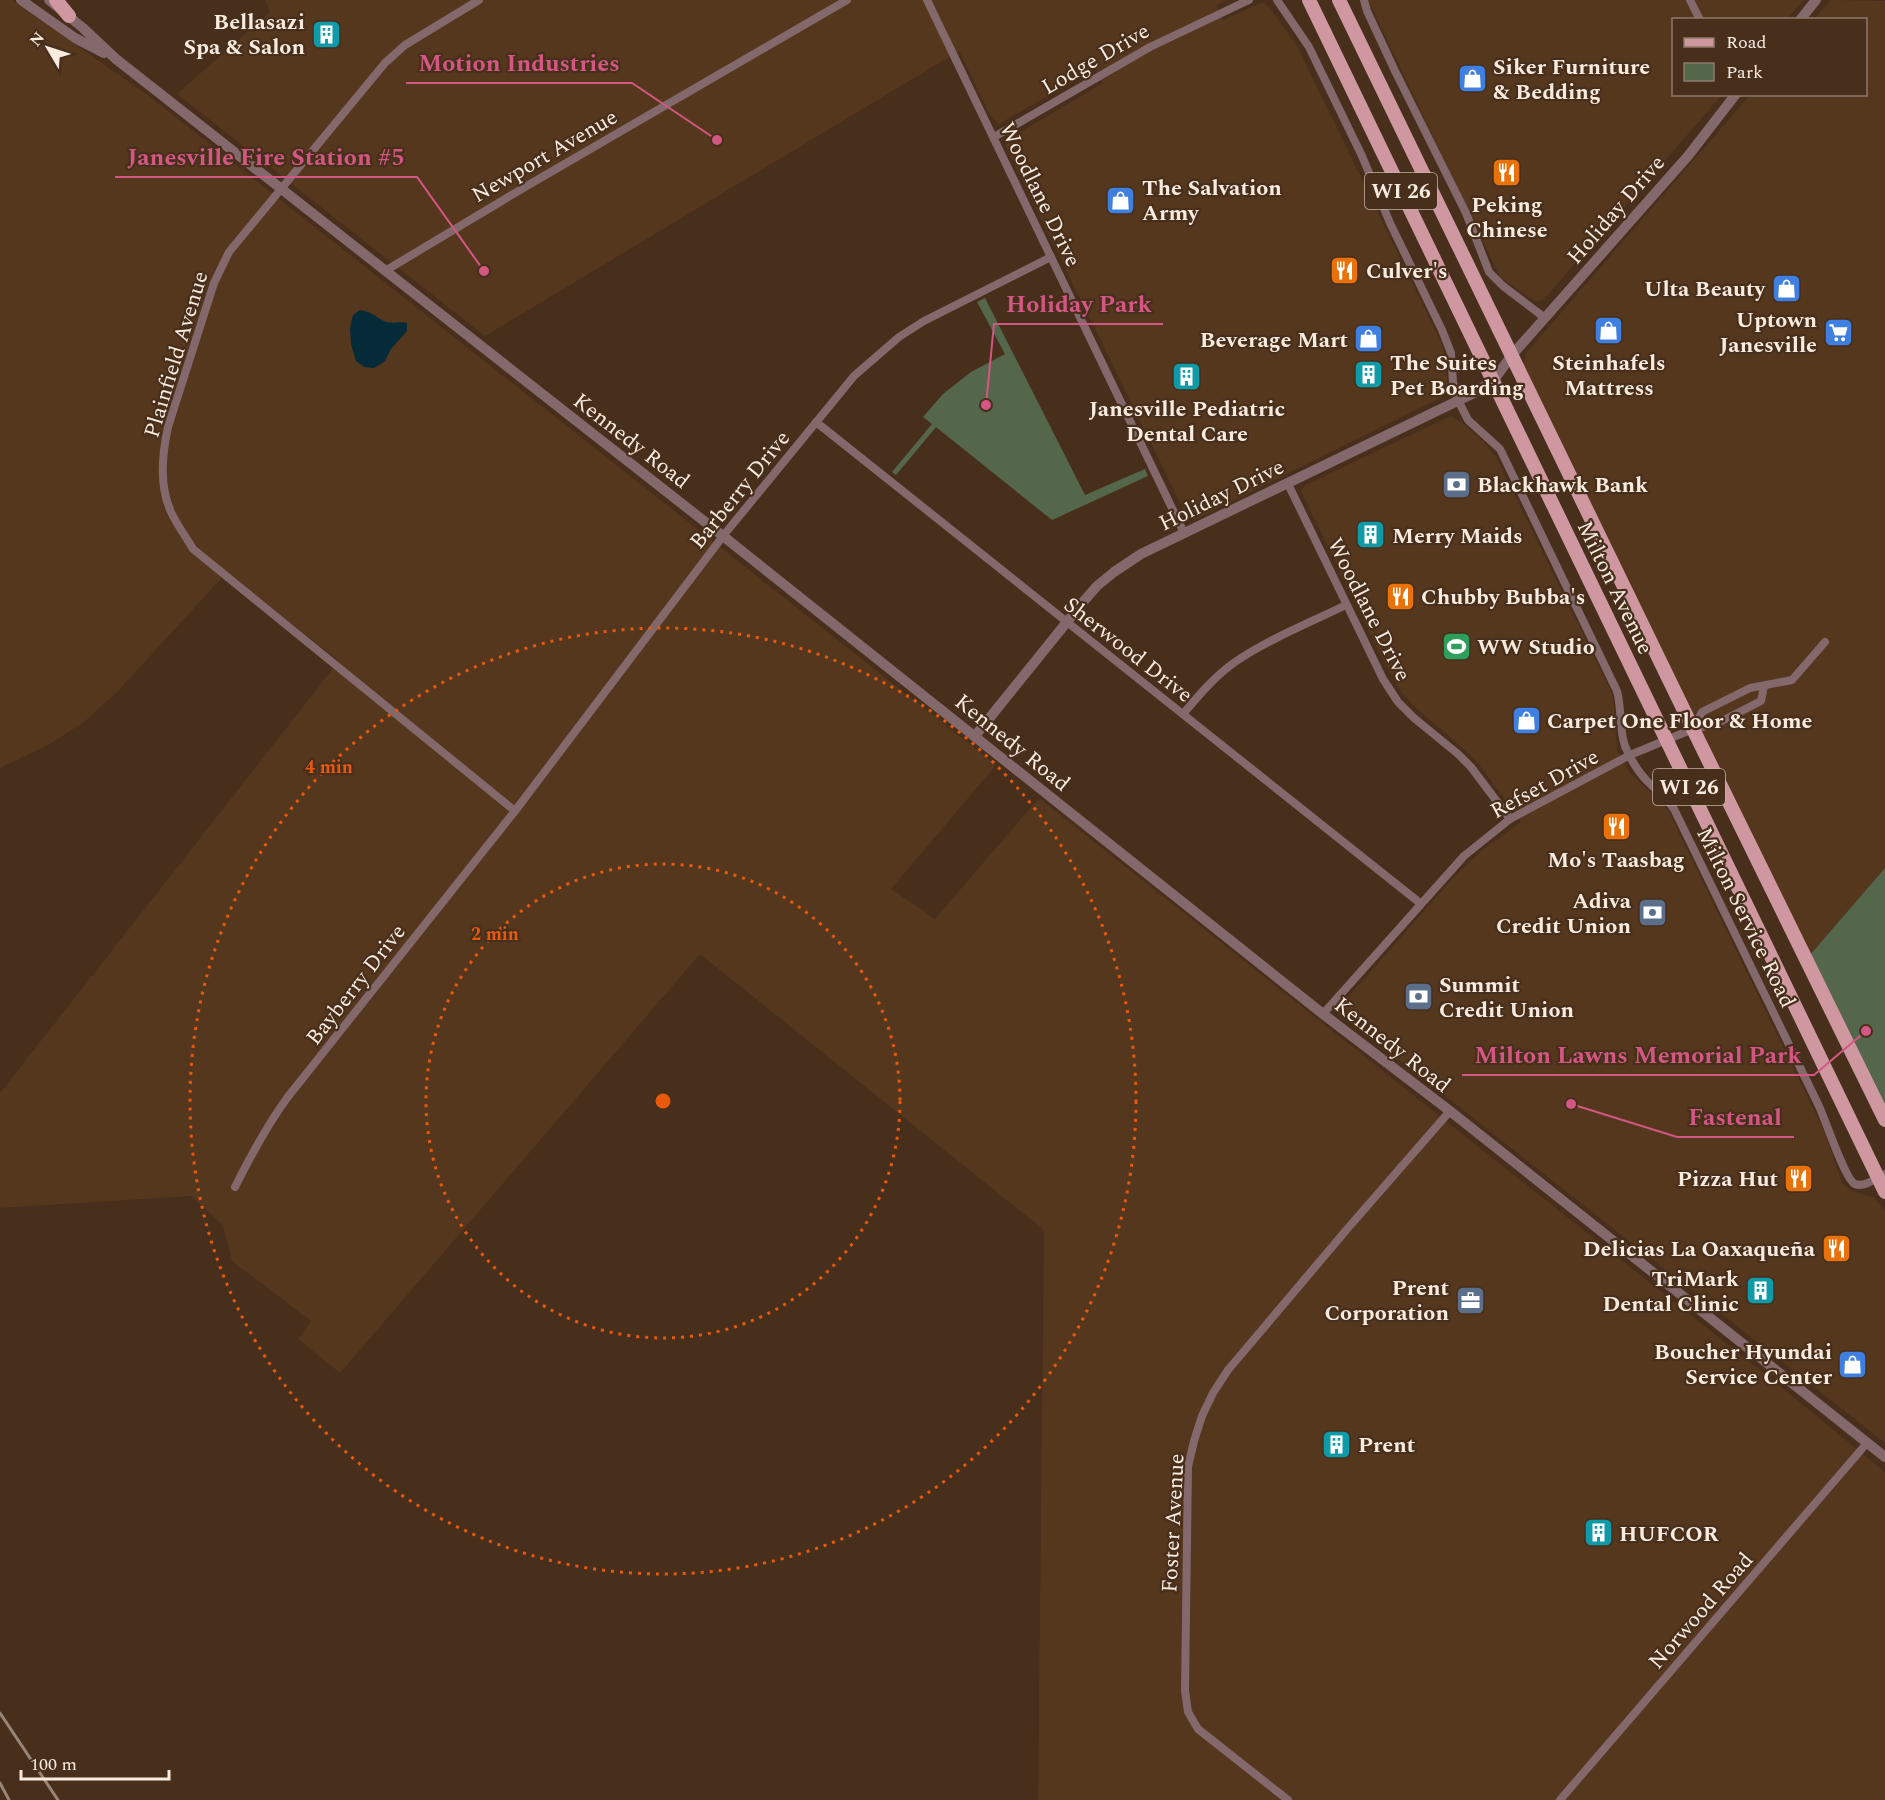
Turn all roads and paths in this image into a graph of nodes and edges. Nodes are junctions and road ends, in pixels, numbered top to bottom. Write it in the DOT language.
graph roads {
  1 [pos="21,0"];
  2 [pos="49,0"];
  3 [pos="56,0"];
  4 [pos="479,0"];
  5 [pos="847,0"];
  6 [pos="927,0"];
  7 [pos="1249,0"];
  8 [pos="1277,0"];
  9 [pos="1309,0"];
  10 [pos="1339,0"];
  11 [pos="1364,0"];
  12 [pos="1690,0"];
  13 [pos="1816,0"];
  14 [pos="69,16"];
  15 [pos="1699,18"];
  16 [pos="1802,18"];
  17 [pos="116,58"];
  18 [pos="1735,96"];
  19 [pos="994,137"];
  20 [pos="280,188"];
  21 [pos="1051,257"];
  22 [pos="385,271"];
  23 [pos="1545,318"];
  24 [pos="1512,355"];
  25 [pos="1493,381"];
  26 [pos="1458,400"];
  27 [pos="816,422"];
  28 [pos="1287,484"];
  29 [pos="1184,533"];
  30 [pos="723,536"];
  31 [pos="1346,605"];
  32 [pos="1066,622"];
  33 [pos="1825,642"];
  34 [pos="1764,686"];
  35 [pos="1183,714"];
  36 [pos="1693,729"];
  37 [pos="975,736"];
  38 [pos="1666,740"];
  39 [pos="1630,755"];
  40 [pos="515,811"];
  41 [pos="1510,819"];
  42 [pos="1420,903"];
  43 [pos="1323,1014"];
  44 [pos="1450,1112"];
  45 [pos="1885,1120"];
  46 [pos="1881,1176"];
  47 [pos="235,1186"];
  48 [pos="1885,1192"];
  49 [pos="1867,1443"];
  50 [pos="1885,1457"];
  51 [pos="1288,1800"];
  52 [pos="1560,1800"];
  1 -- 17 [label="street, Kennedy Road"];
  2 -- 14 [label="street, Kennedy Road"];
  3 -- 14 [label="main road"];
  4 -- 20 [label="street, Plainfield Avenue"];
  5 -- 22 [label="street, Newport Avenue"];
  6 -- 19 [label="street, Woodlane Drive"];
  7 -- 19 [label="street, Lodge Drive"];
  8 -- 26 [label="street, Milton Service Road"];
  9 -- 25 [label="main road, Milton Avenue / WI 26"];
  10 -- 24 [label="main road, Milton Avenue / WI 26"];
  11 -- 23 [label="street"];
  12 -- 15 [label="street"];
  13 -- 16 [label="street"];
  14 -- 17 [label="street, Kennedy Road"];
  17 -- 20 [label="street, Kennedy Road"];
  18 -- 23 [label="street, Holiday Drive"];
  19 -- 21 [label="street, Woodlane Drive"];
  20 -- 22 [label="street, Kennedy Road"];
  20 -- 40 [label="street, Plainfield Avenue"];
  21 -- 27 [label="street, Barberry Drive"];
  21 -- 29 [label="street, Woodlane Drive"];
  22 -- 30 [label="street, Kennedy Road"];
  23 -- 24 [label="street, Holiday Drive"];
  24 -- 25 [label="street, Holiday Drive"];
  24 -- 36 [label="main road, Milton Avenue / WI 26"];
  25 -- 26 [label="street, Holiday Drive"];
  25 -- 38 [label="main road, Milton Avenue / WI 26"];
  26 -- 28 [label="street, Holiday Drive"];
  26 -- 39 [label="street, Milton Service Road"];
  27 -- 30 [label="street, Barberry Drive"];
  27 -- 32 [label="street, Sherwood Drive"];
  28 -- 29 [label="street, Holiday Drive"];
  28 -- 31 [label="street, Woodlane Drive"];
  29 -- 32 [label="street, Holiday Drive"];
  30 -- 37 [label="street, Kennedy Road"];
  30 -- 40 [label="street, Barberry Drive"];
  31 -- 35 [label="street"];
  31 -- 41 [label="street, Woodlane Drive"];
  32 -- 35 [label="street, Sherwood Drive"];
  32 -- 37 [label="street, Holiday Drive"];
  33 -- 34 [label="street"];
  34 -- 36 [label="street"];
  34 -- 36 [label="street, Refset Drive"];
  35 -- 42 [label="street, Sherwood Drive"];
  36 -- 38 [label="street, Refset Drive"];
  36 -- 45 [label="main road, Milton Avenue / WI 26"];
  37 -- 43 [label="street, Kennedy Road"];
  38 -- 39 [label="street, Refset Drive"];
  38 -- 46 [label="main road, Milton Avenue / WI 26"];
  39 -- 41 [label="street, Refset Drive"];
  39 -- 46 [label="street, Milton Service Road"];
  40 -- 47 [label="street, Bayberry Drive"];
  41 -- 42 [label="street, Refset Drive"];
  42 -- 43 [label="street, Refset Drive"];
  43 -- 44 [label="street, Kennedy Road"];
  44 -- 49 [label="street, Kennedy Road"];
  44 -- 51 [label="street, Foster Avenue"];
  46 -- 48 [label="main road, Milton Avenue / WI 26"];
  49 -- 50 [label="street, Kennedy Road"];
  49 -- 52 [label="street, Norwood Road"];
}
